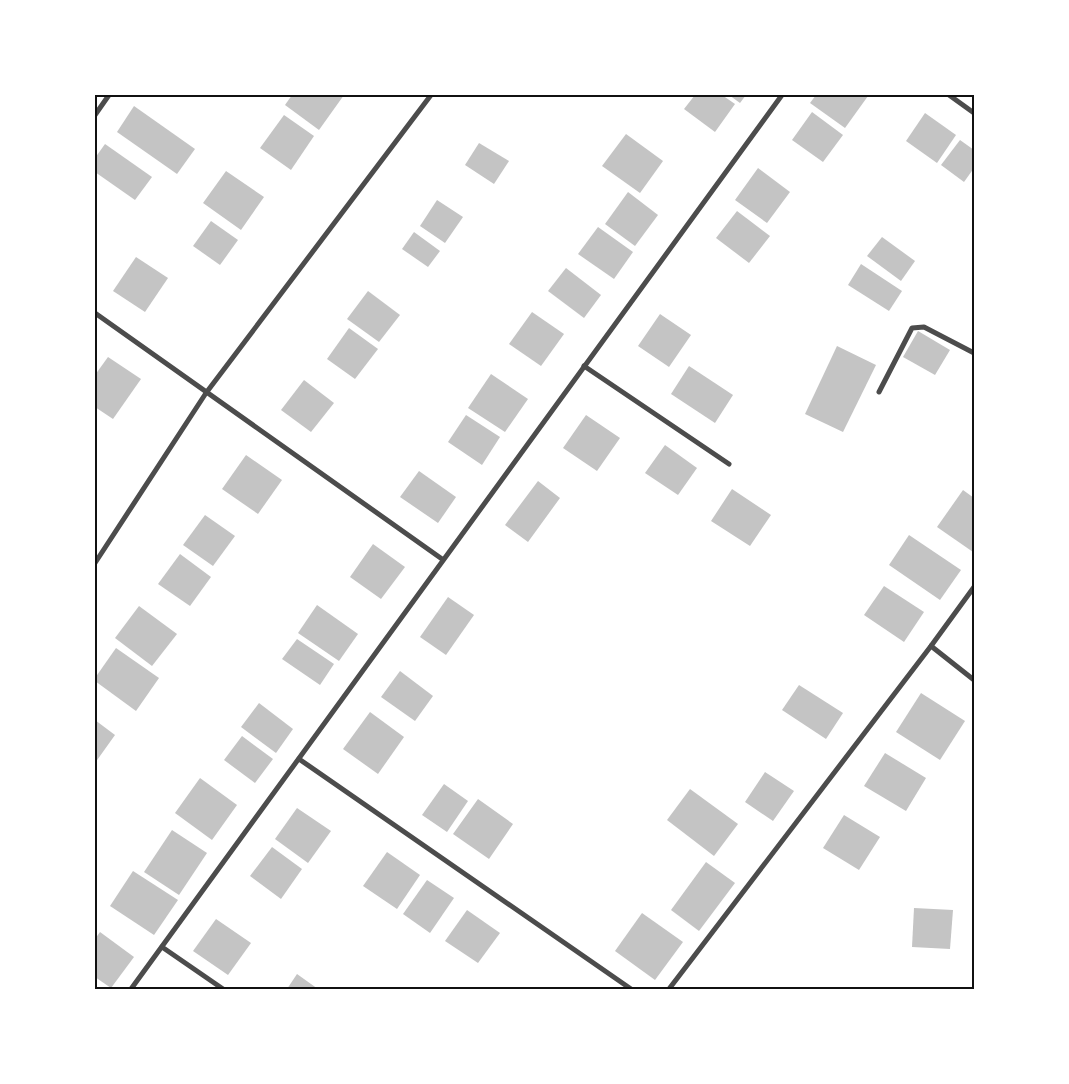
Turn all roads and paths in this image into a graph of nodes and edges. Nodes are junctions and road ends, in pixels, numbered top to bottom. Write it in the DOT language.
graph roads {
  1 [pos="109,95"];
  2 [pos="431,95"];
  3 [pos="782,95"];
  4 [pos="948,95"];
  5 [pos="974,112"];
  6 [pos="95,115"];
  7 [pos="95,313"];
  8 [pos="974,353"];
  9 [pos="584,366"];
  10 [pos="879,392"];
  11 [pos="206,393"];
  12 [pos="729,464"];
  13 [pos="442,559"];
  14 [pos="95,563"];
  15 [pos="974,587"];
  16 [pos="931,646"];
  17 [pos="974,680"];
  18 [pos="299,759"];
  19 [pos="162,947"];
  20 [pos="131,989"];
  21 [pos="223,989"];
  22 [pos="631,989"];
  23 [pos="669,989"];
  1 -- 6 [label="street"];
  2 -- 11 [label="street"];
  3 -- 9 [label="street"];
  4 -- 5 [label="street"];
  7 -- 11 [label="street"];
  8 -- 10 [label="street"];
  9 -- 12 [label="street"];
  9 -- 13 [label="street"];
  11 -- 13 [label="street"];
  11 -- 14 [label="street"];
  13 -- 18 [label="street"];
  15 -- 16 [label="street"];
  16 -- 17 [label="street"];
  16 -- 23 [label="street"];
  18 -- 19 [label="street"];
  18 -- 22 [label="street"];
  19 -- 20 [label="street"];
  19 -- 21 [label="street"];
}
